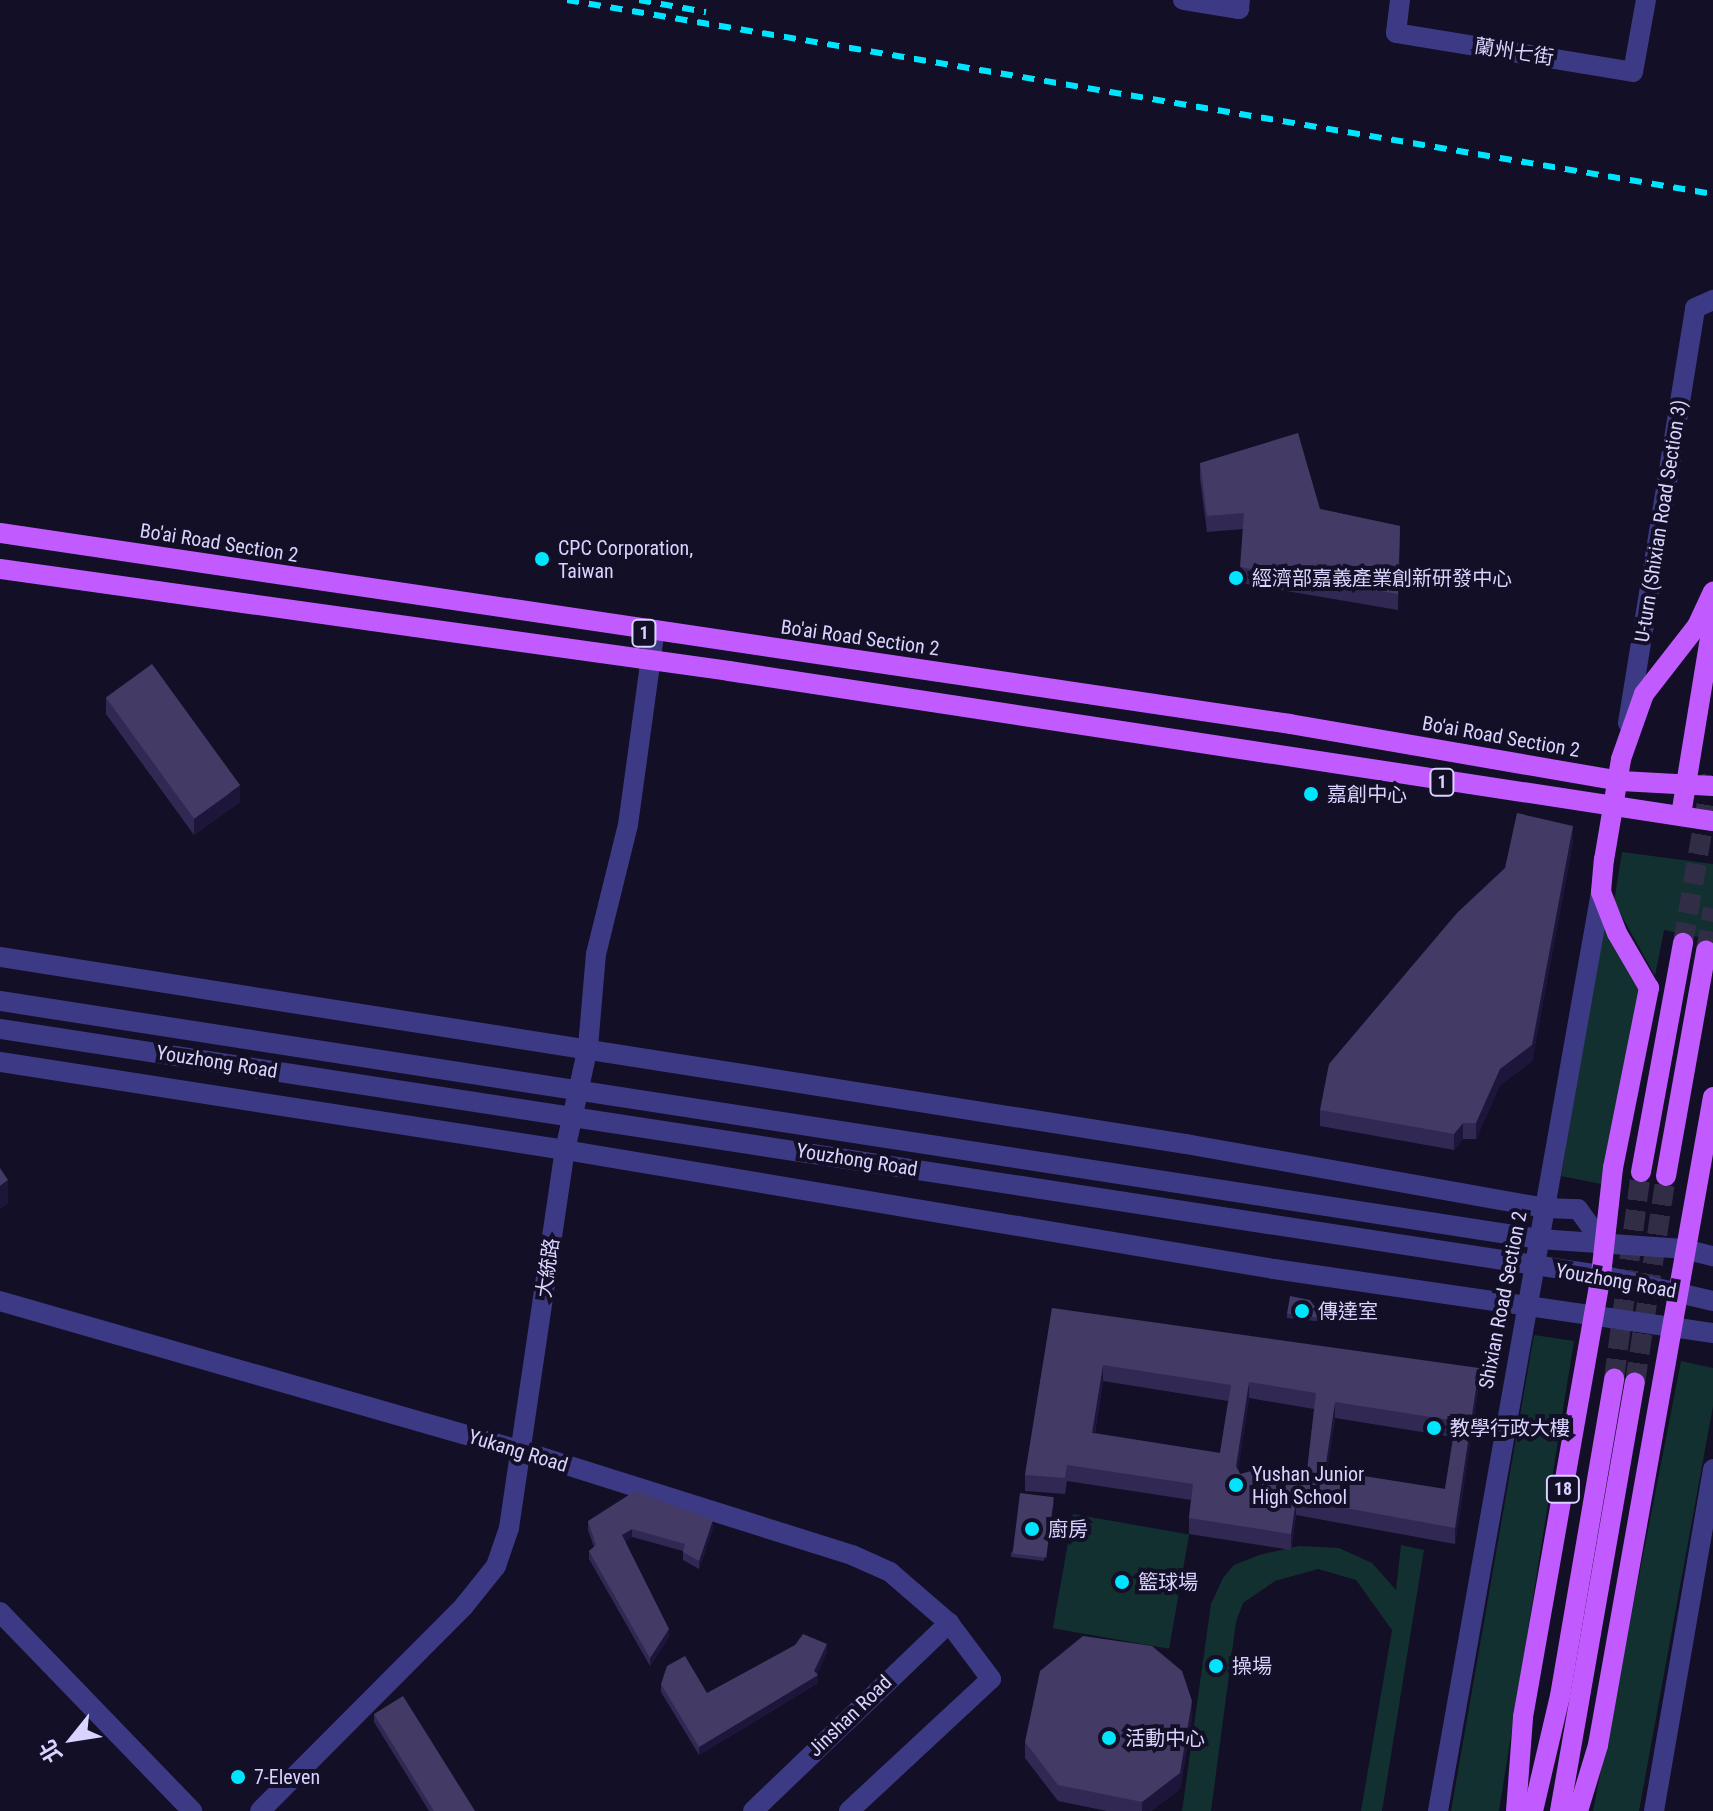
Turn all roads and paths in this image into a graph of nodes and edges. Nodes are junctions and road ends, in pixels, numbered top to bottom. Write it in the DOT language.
graph roads {
  1 [pos="1183,0"];
  2 [pos="1400,0"];
  3 [pos="1646,0"];
  4 [pos="1239,5"];
  5 [pos="1713,300"];
  6 [pos="0,533"];
  7 [pos="0,569"];
  8 [pos="1713,592"];
  9 [pos="1713,619"];
  10 [pos="654,634"];
  11 [pos="648,660"];
  12 [pos="1623,753"];
  13 [pos="1621,781"];
  14 [pos="1689,782"];
  15 [pos="1713,786"];
  16 [pos="1615,810"];
  17 [pos="1681,815"];
  18 [pos="1713,821"];
  19 [pos="1601,892"];
  20 [pos="1683,943"];
  21 [pos="1706,951"];
  22 [pos="0,957"];
  23 [pos="0,1001"];
  24 [pos="0,1029"];
  25 [pos="588,1047"];
  26 [pos="0,1062"];
  27 [pos="579,1087"];
  28 [pos="1713,1097"];
  29 [pos="572,1116"];
  30 [pos="565,1150"];
  31 [pos="1641,1172"];
  32 [pos="1666,1176"];
  33 [pos="1544,1208"];
  34 [pos="1539,1239"];
  35 [pos="1603,1244"];
  36 [pos="1684,1249"];
  37 [pos="1713,1256"];
  38 [pos="1532,1266"];
  39 [pos="1601,1275"];
  40 [pos="1680,1292"];
  41 [pos="0,1301"];
  42 [pos="1713,1301"];
  43 [pos="1525,1305"];
  44 [pos="1594,1316"];
  45 [pos="1672,1327"];
  46 [pos="1713,1333"];
  47 [pos="1614,1379"];
  48 [pos="1635,1383"];
  49 [pos="522,1451"];
  50 [pos="1713,1469"];
  51 [pos="0,1612"];
  52 [pos="949,1623"];
  53 [pos="192,1811"];
  54 [pos="260,1811"];
  55 [pos="753,1811"];
  56 [pos="849,1811"];
  57 [pos="1438,1811"];
  58 [pos="1516,1811"];
  59 [pos="1533,1811"];
  60 [pos="1560,1811"];
  61 [pos="1578,1811"];
  62 [pos="1654,1811"];
  1 -- 4 [label="street"];
  2 -- 3 [label="street, 蘭州七街"];
  5 -- 12 [label="street, U-turn (Shixian Road Section 3)"];
  6 -- 10 [label="main road, Bo'ai Road Section 2 / 1"];
  7 -- 11 [label="main road, 1"];
  8 -- 12 [label="main road"];
  9 -- 14 [label="main road"];
  10 -- 11 [label="street, 大統路"];
  10 -- 13 [label="main road, Bo'ai Road Section 2 / 1"];
  11 -- 16 [label="main road, 1"];
  11 -- 25 [label="street, 大統路"];
  12 -- 13 [label="main road"];
  13 -- 14 [label="main road, Bo'ai Road Section 2 / 1"];
  13 -- 16 [label="main road"];
  14 -- 15 [label="main road, Bo'ai Road Section 2 / 1"];
  14 -- 17 [label="main road"];
  16 -- 17 [label="main road, 1"];
  16 -- 19 [label="main road"];
  17 -- 18 [label="main road, 1"];
  19 -- 33 [label="street, Shixian Road Section 2"];
  19 -- 35 [label="main road, 18"];
  20 -- 31 [label="main road"];
  21 -- 32 [label="main road"];
  22 -- 25 [label="street, Youzhong Road"];
  23 -- 27 [label="street, Youzhong Road"];
  24 -- 29 [label="street, Youzhong Road"];
  25 -- 27 [label="street, 大統路"];
  25 -- 33 [label="street, Youzhong Road"];
  26 -- 30 [label="street, Youzhong Road"];
  27 -- 29 [label="street, 大統路"];
  27 -- 34 [label="street, Youzhong Road"];
  28 -- 36 [label="main road"];
  29 -- 30 [label="street, 大統路"];
  29 -- 38 [label="street, Youzhong Road"];
  30 -- 43 [label="street, Youzhong Road"];
  30 -- 49 [label="street, 大統路"];
  33 -- 34 [label="street, Shixian Road Section 2"];
  33 -- 35 [label="street, Youzhong Road"];
  34 -- 35 [label="street, Youzhong Road"];
  34 -- 38 [label="street, Shixian Road Section 2"];
  35 -- 36 [label="street, Youzhong Road"];
  35 -- 39 [label="main road, 18"];
  36 -- 37 [label="street, Youzhong Road"];
  36 -- 40 [label="main road"];
  38 -- 39 [label="street, Youzhong Road"];
  38 -- 43 [label="street, Shixian Road Section 2"];
  39 -- 40 [label="street, Youzhong Road"];
  39 -- 44 [label="main road, 18"];
  40 -- 42 [label="street, Youzhong Road"];
  40 -- 45 [label="main road"];
  41 -- 49 [label="street, Yukang Road"];
  43 -- 44 [label="street, Youzhong Road"];
  43 -- 57 [label="street, Shixian Road Section 2"];
  44 -- 45 [label="street, Youzhong Road"];
  44 -- 58 [label="main road, 18"];
  45 -- 46 [label="street, Youzhong Road"];
  45 -- 61 [label="main road"];
  47 -- 59 [label="main road, 18"];
  48 -- 60 [label="main road"];
  49 -- 52 [label="street, Yukang Road"];
  49 -- 54 [label="street, 大統路"];
  50 -- 62 [label="street"];
  51 -- 53 [label="street"];
  52 -- 55 [label="street, Jinshan Road"];
  52 -- 56 [label="street, Yukang Road"];
}
